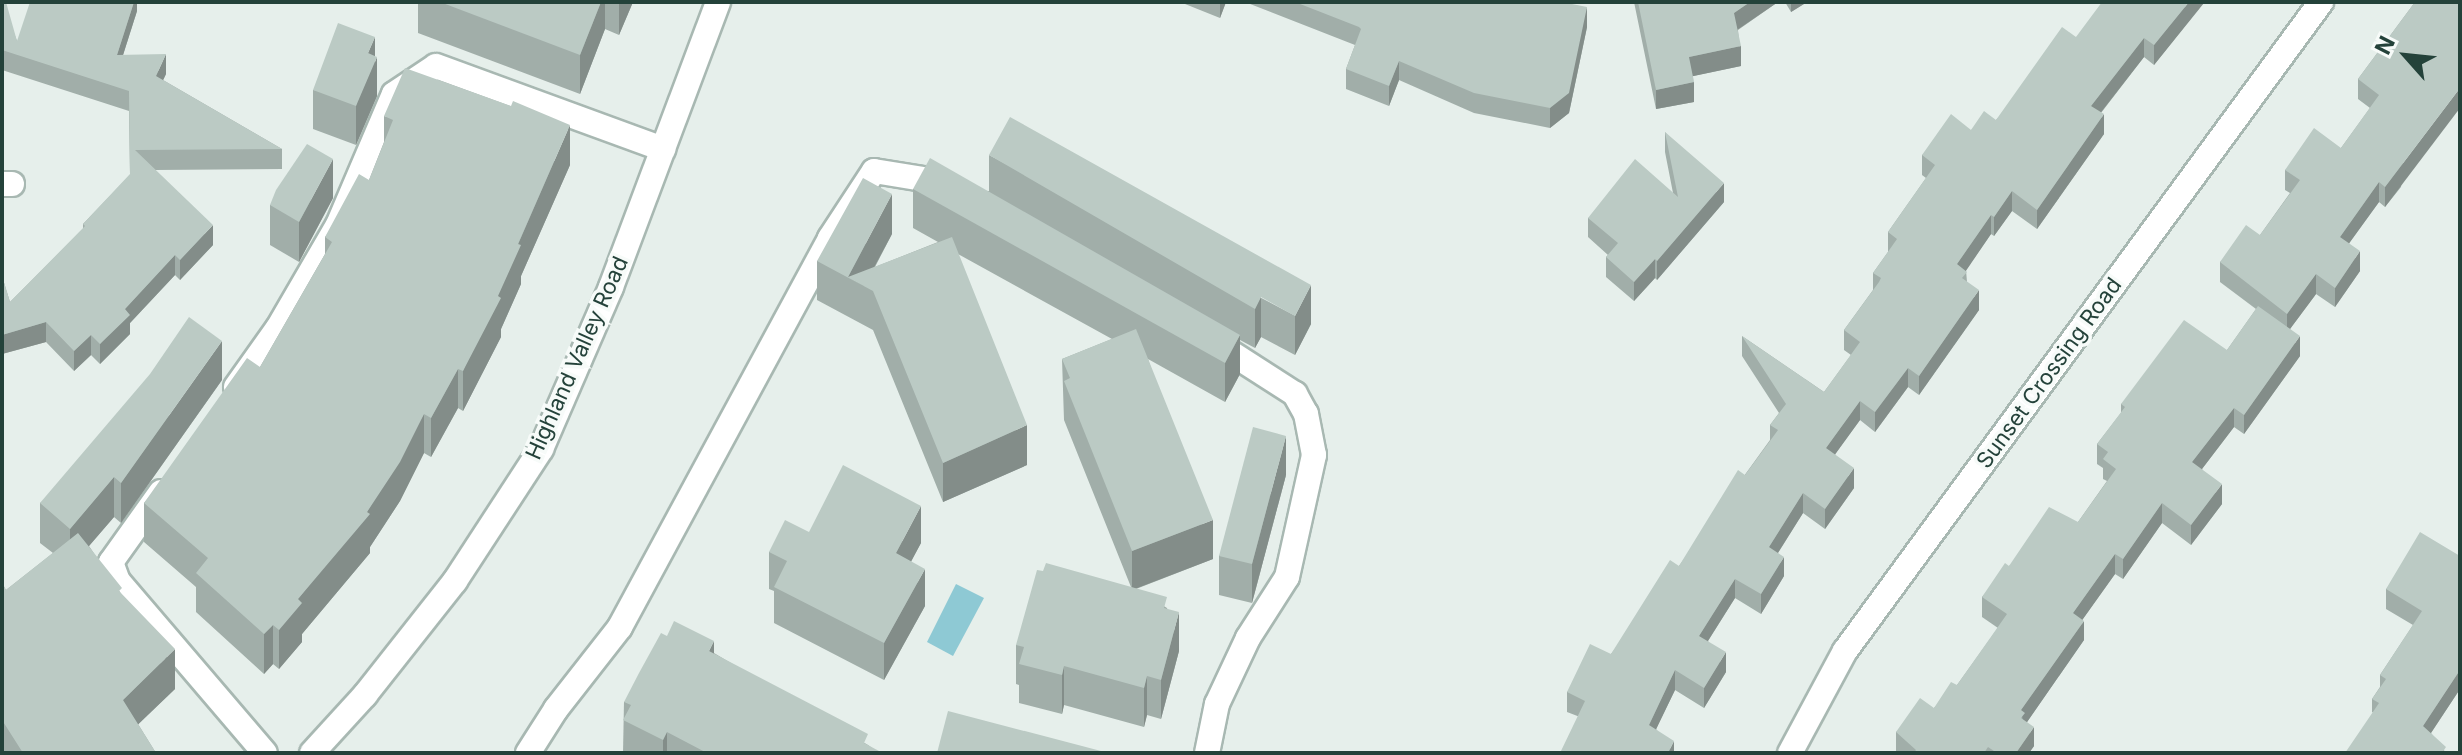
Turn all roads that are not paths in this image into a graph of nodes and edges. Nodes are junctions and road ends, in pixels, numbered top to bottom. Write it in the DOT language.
graph roads {
  1 [pos="718,2"];
  2 [pos="2321,2"];
  3 [pos="663,149"];
  4 [pos="977,205"];
  5 [pos="1199,333"];
  6 [pos="223,406"];
  7 [pos="176,471"];
  8 [pos="265,753"];
  9 [pos="312,753"];
  10 [pos="528,753"];
  11 [pos="1207,753"];
  12 [pos="1790,753"];
  1 -- 3 [label="street, Highland Valley Road"];
  2 -- 12 [label="street, Sunset Crossing Road"];
  3 -- 6 [label="street"];
  3 -- 9 [label="street, Highland Valley Road"];
  4 -- 10 [label="street"];
  5 -- 11 [label="street"];
  7 -- 8 [label="street"];
}
